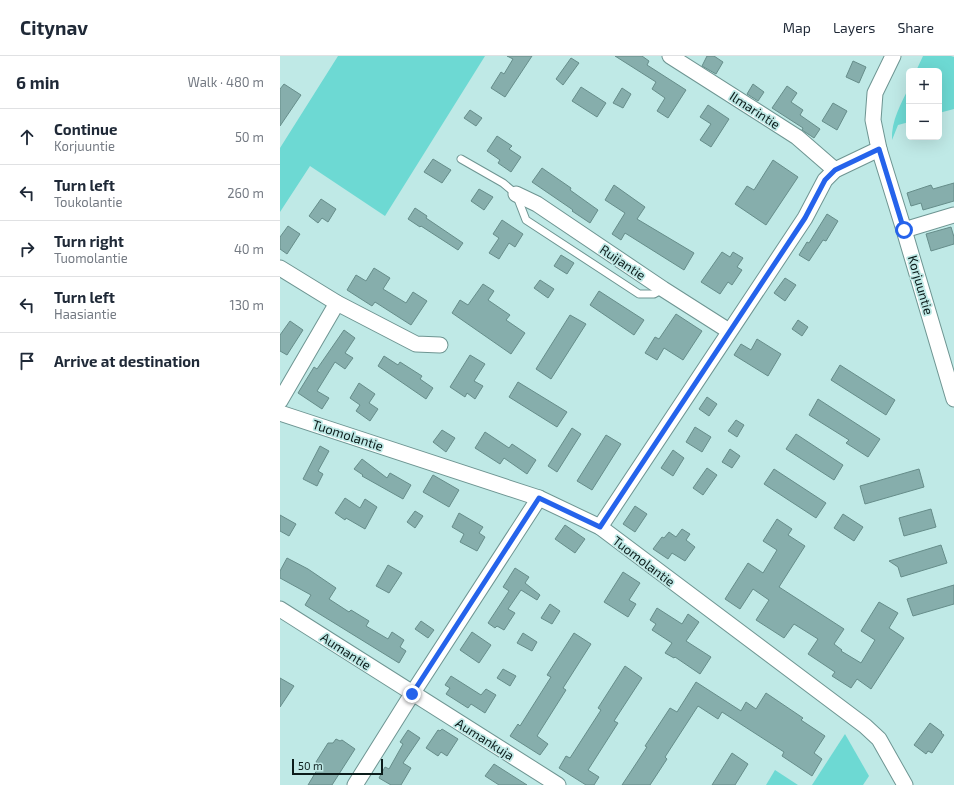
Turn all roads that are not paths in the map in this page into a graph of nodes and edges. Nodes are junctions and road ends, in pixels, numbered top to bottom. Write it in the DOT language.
graph roads {
  1 [pos="670,56"];
  2 [pos="893,56"];
  3 [pos="879,149"];
  4 [pos="461,159"];
  5 [pos="835,170"];
  6 [pos="516,194"];
  7 [pos="954,214"];
  8 [pos="904,230"];
  9 [pos="280,268"];
  10 [pos="338,303"];
  11 [pos="729,331"];
  12 [pos="440,345"];
  13 [pos="953,396"];
  14 [pos="280,402"];
  15 [pos="280,412"];
  16 [pos="539,498"];
  17 [pos="600,527"];
  18 [pos="280,609"];
  19 [pos="412,694"];
  20 [pos="355,785"];
  21 [pos="558,785"];
  22 [pos="905,785"];
  1 -- 5 [label="street, Ilmarintie"];
  2 -- 3 [label="street, Korjuuntie"];
  3 -- 5 [label="street"];
  3 -- 8 [label="street, Korjuuntie"];
  4 -- 6 [label="lane"];
  5 -- 11 [label="street"];
  6 -- 11 [label="street, Ruijantie"];
  7 -- 8 [label="street"];
  8 -- 13 [label="street, Korjuuntie"];
  9 -- 10 [label="street"];
  10 -- 12 [label="street"];
  10 -- 14 [label="street"];
  11 -- 17 [label="street"];
  15 -- 16 [label="street, Tuomolantie"];
  16 -- 17 [label="street, Tuomolantie"];
  16 -- 19 [label="street"];
  17 -- 22 [label="street, Tuomolantie"];
  18 -- 19 [label="street, Aumantie"];
  19 -- 20 [label="street"];
  19 -- 21 [label="street, Aumankuja"];
}
